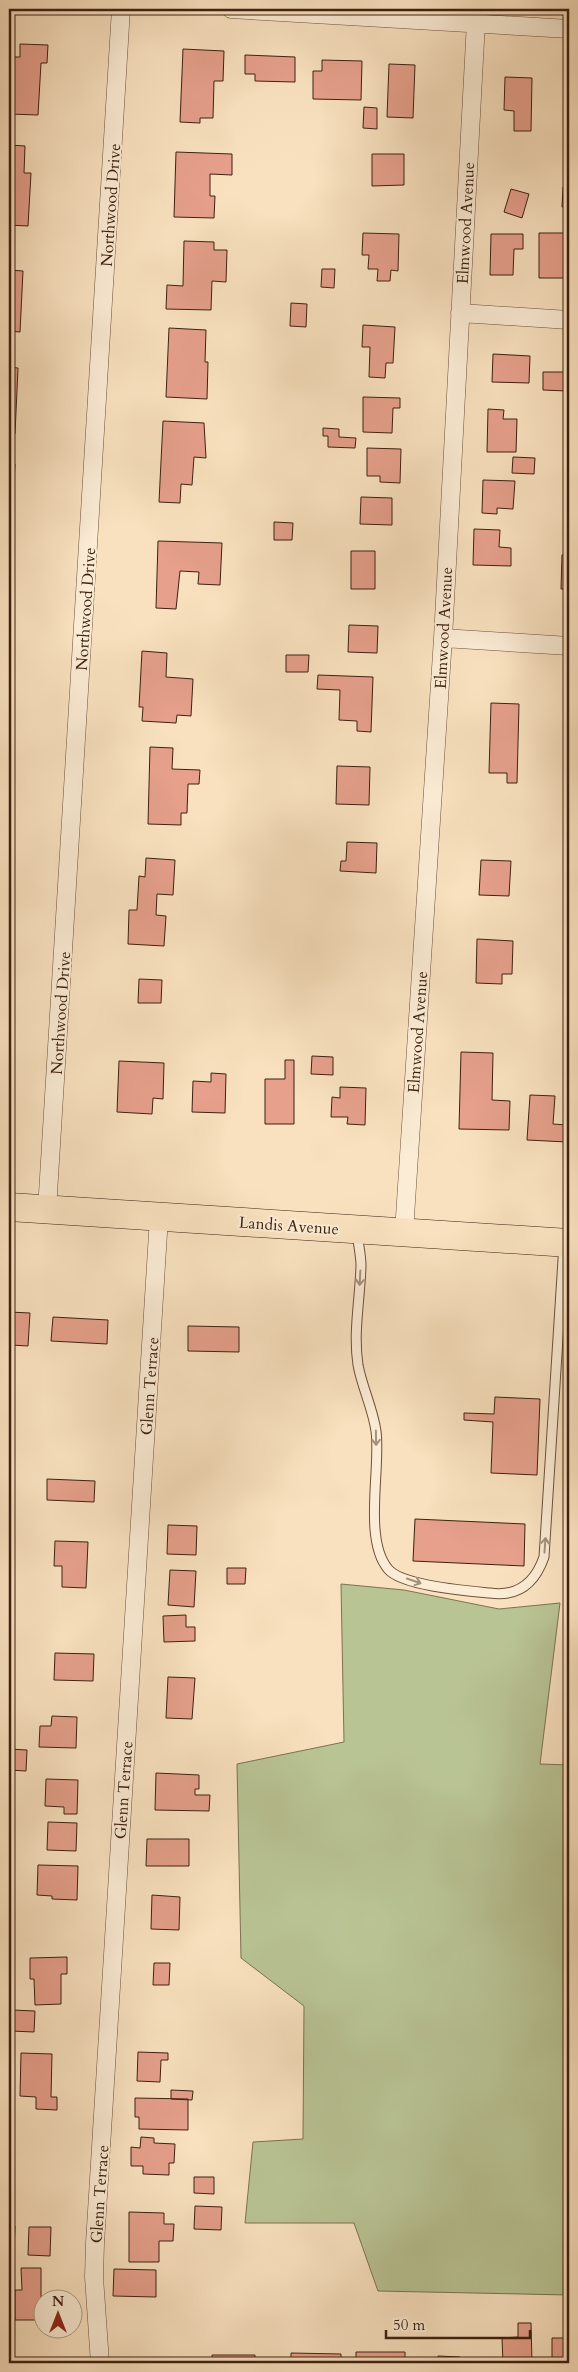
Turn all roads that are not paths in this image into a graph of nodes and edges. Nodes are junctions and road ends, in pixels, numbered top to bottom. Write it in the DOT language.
graph roads {
  1 [pos="121,9"];
  2 [pos="231,9"];
  3 [pos="476,22"];
  4 [pos="569,29"];
  5 [pos="460,313"];
  6 [pos="569,320"];
  7 [pos="443,638"];
  8 [pos="569,646"];
  9 [pos="9,1207"];
  10 [pos="47,1210"];
  11 [pos="159,1217"];
  12 [pos="357,1229"];
  13 [pos="404,1232"];
  14 [pos="567,1243"];
  15 [pos="100,2363"];
  1 -- 10 [label="street, Northwood Drive"];
  2 -- 3 [label="street"];
  3 -- 4 [label="street"];
  3 -- 5 [label="street, Elmwood Avenue"];
  5 -- 6 [label="street"];
  5 -- 7 [label="street, Elmwood Avenue"];
  7 -- 8 [label="street"];
  7 -- 13 [label="street, Elmwood Avenue"];
  9 -- 10 [label="main road, Landis Avenue"];
  10 -- 11 [label="main road, Landis Avenue"];
  11 -- 12 [label="main road, Landis Avenue"];
  11 -- 15 [label="street, Glenn Terrace"];
  12 -- 13 [label="main road, Landis Avenue"];
  12 -- 14 [label="lane, one-way"];
  13 -- 14 [label="main road, Landis Avenue"];
}
